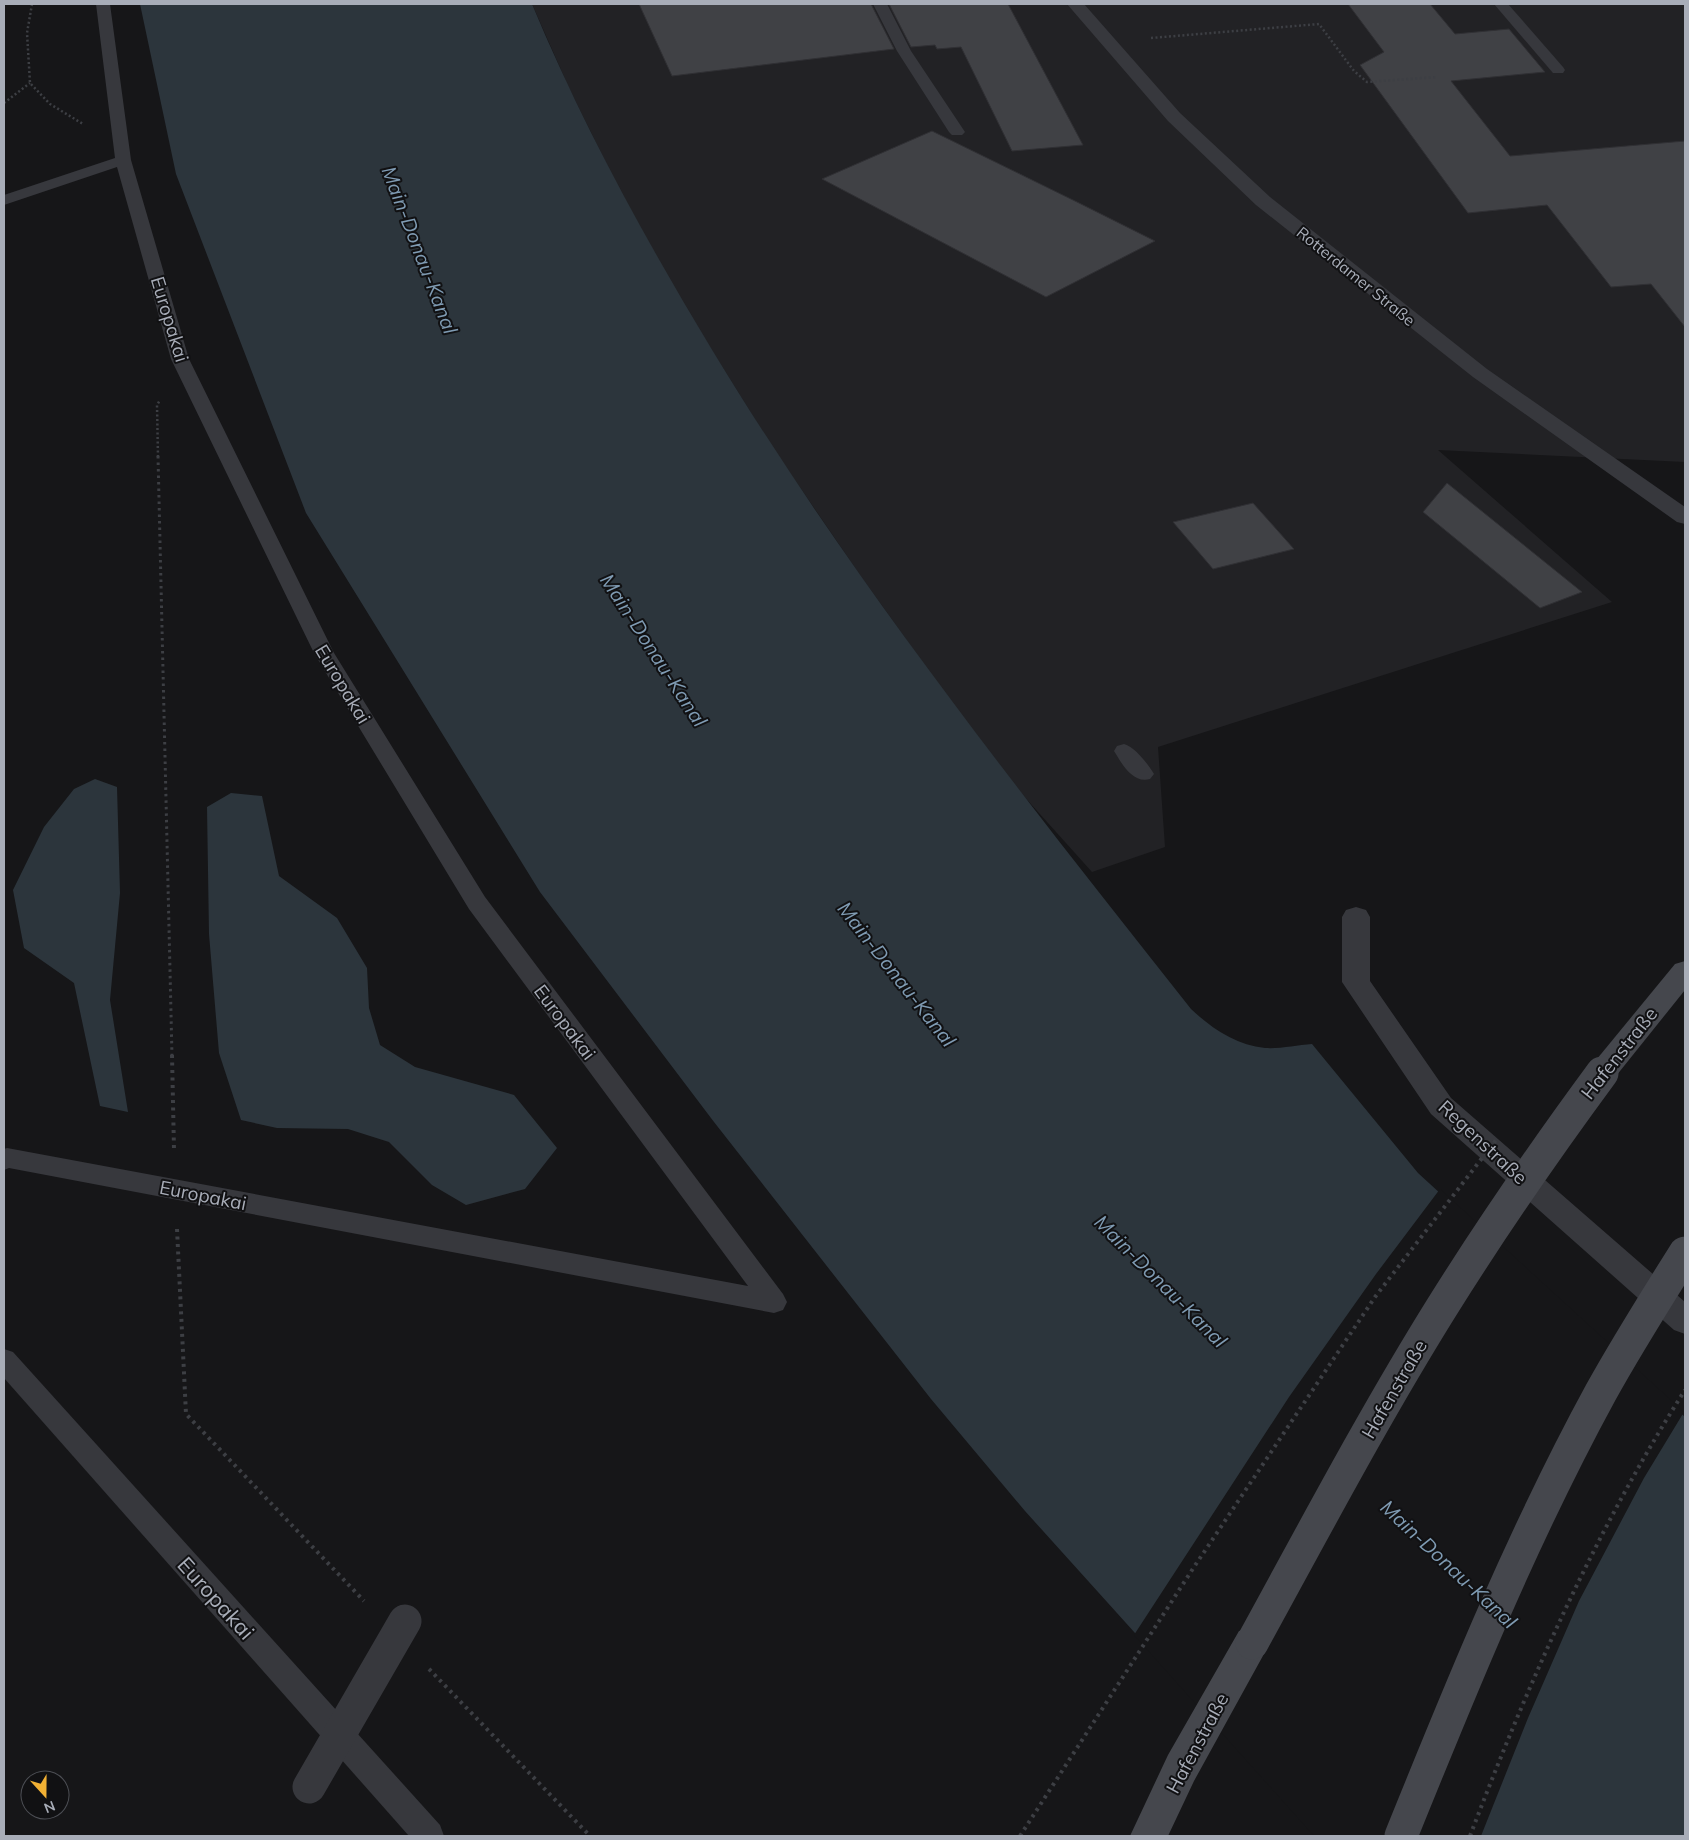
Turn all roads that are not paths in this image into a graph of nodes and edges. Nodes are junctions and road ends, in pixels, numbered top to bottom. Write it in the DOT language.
graph roads {
  1 [pos="103,4"];
  2 [pos="880,4"];
  3 [pos="1075,4"];
  4 [pos="1501,4"];
  5 [pos="1558,70"];
  6 [pos="957,132"];
  7 [pos="123,160"];
  8 [pos="4,200"];
  9 [pos="1681,513"];
  10 [pos="1124,751"];
  11 [pos="1143,774"];
  12 [pos="1356,917"];
  13 [pos="1685,971"];
  14 [pos="5,1158"];
  15 [pos="1685,1253"];
  16 [pos="1685,1322"];
  17 [pos="4,1360"];
  18 [pos="405,1621"];
  19 [pos="309,1787"];
  20 [pos="429,1836"];
  21 [pos="1149,1836"];
  22 [pos="1401,1836"];
  1 -- 7 [label="lane, Europakai"];
  2 -- 6 [label="lane"];
  3 -- 9 [label="street, Rotterdamer Straße"];
  4 -- 5 [label="lane"];
  7 -- 8 [label="lane"];
  7 -- 14 [label="lane, Europakai"];
  10 -- 11 [label="lane"];
  12 -- 16 [label="street, Regenstraße"];
  13 -- 21 [label="main road, Hafenstraße, bridge"];
  15 -- 22 [label="main road, bridge"];
  17 -- 20 [label="lane, Europakai"];
  18 -- 19 [label="street, bridge"];
}
